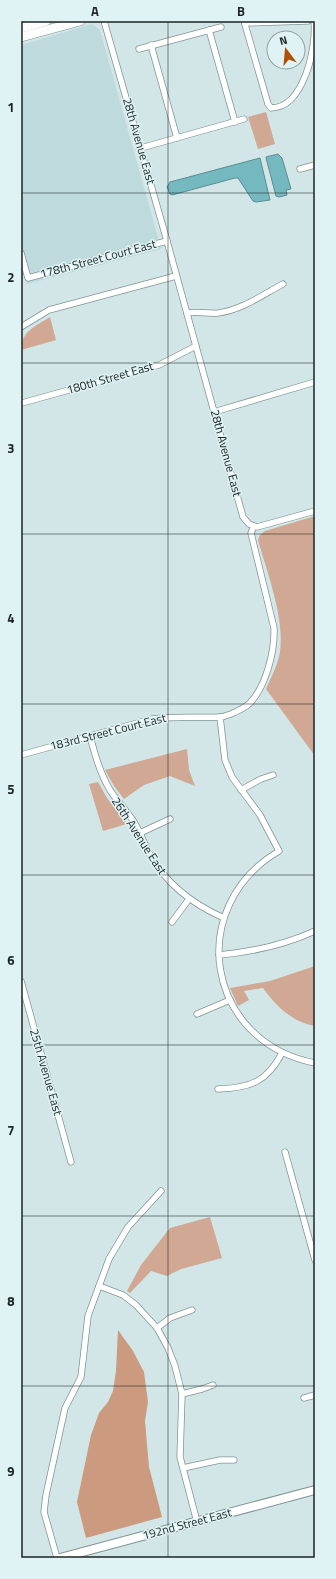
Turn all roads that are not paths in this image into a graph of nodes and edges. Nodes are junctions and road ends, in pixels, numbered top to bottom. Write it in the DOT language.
graph roads {
  1 [pos="46,21"];
  2 [pos="80,21"];
  3 [pos="104,21"];
  4 [pos="308,21"];
  5 [pos="314,21"];
  6 [pos="244,22"];
  7 [pos="221,27"];
  8 [pos="21,28"];
  9 [pos="209,30"];
  10 [pos="21,37"];
  11 [pos="151,45"];
  12 [pos="139,49"];
  13 [pos="244,119"];
  14 [pos="235,122"];
  15 [pos="177,138"];
  16 [pos="141,148"];
  17 [pos="315,165"];
  18 [pos="300,170"];
  19 [pos="167,241"];
  20 [pos="21,253"];
  21 [pos="176,276"];
  22 [pos="283,284"];
  23 [pos="187,313"];
  24 [pos="21,327"];
  25 [pos="196,346"];
  26 [pos="315,382"];
  27 [pos="22,403"];
  28 [pos="214,412"];
  29 [pos="315,511"];
  30 [pos="254,526"];
  31 [pos="220,717"];
  32 [pos="90,736"];
  33 [pos="21,755"];
  34 [pos="273,775"];
  35 [pos="241,790"];
  36 [pos="170,819"];
  37 [pos="140,833"];
  38 [pos="189,899"];
  39 [pos="224,918"];
  40 [pos="172,922"];
  41 [pos="315,931"];
  42 [pos="219,955"];
  43 [pos="21,981"];
  44 [pos="230,1000"];
  45 [pos="197,1014"];
  46 [pos="282,1053"];
  47 [pos="315,1063"];
  48 [pos="218,1089"];
  49 [pos="285,1152"];
  50 [pos="71,1162"];
  51 [pos="161,1191"];
  52 [pos="315,1260"];
  53 [pos="99,1286"];
  54 [pos="192,1310"];
  55 [pos="157,1328"];
  56 [pos="213,1385"];
  57 [pos="182,1394"];
  58 [pos="315,1395"];
  59 [pos="304,1398"];
  60 [pos="234,1460"];
  61 [pos="182,1468"];
  62 [pos="315,1490"];
  63 [pos="197,1522"];
  64 [pos="58,1558"];
  1 -- 8 [label="main road"];
  2 -- 10 [label="main road"];
  3 -- 16 [label="street, 28th Avenue East"];
  4 -- 6 [label="street"];
  5 -- 6 [label="street"];
  7 -- 9 [label="street"];
  9 -- 11 [label="street"];
  9 -- 14 [label="street"];
  11 -- 12 [label="street"];
  11 -- 15 [label="street"];
  13 -- 14 [label="street"];
  14 -- 15 [label="street"];
  15 -- 16 [label="street"];
  16 -- 19 [label="street, 28th Avenue East"];
  17 -- 18 [label="street"];
  19 -- 20 [label="street, 178th Street Court East"];
  19 -- 21 [label="street, 28th Avenue East"];
  21 -- 23 [label="street, 28th Avenue East"];
  21 -- 24 [label="street"];
  22 -- 23 [label="street"];
  23 -- 25 [label="street, 28th Avenue East"];
  25 -- 27 [label="street, 180th Street East"];
  25 -- 28 [label="street, 28th Avenue East"];
  26 -- 28 [label="street"];
  28 -- 30 [label="street, 28th Avenue East"];
  29 -- 30 [label="street"];
  30 -- 31 [label="street"];
  31 -- 32 [label="street, 183rd Street Court East"];
  31 -- 35 [label="street"];
  32 -- 33 [label="street, 183rd Street Court East"];
  32 -- 37 [label="street, 26th Avenue East"];
  34 -- 35 [label="street"];
  35 -- 39 [label="street"];
  36 -- 37 [label="street"];
  37 -- 38 [label="street, 26th Avenue East"];
  38 -- 39 [label="street, 26th Avenue East"];
  38 -- 40 [label="street"];
  39 -- 42 [label="street"];
  41 -- 42 [label="street"];
  42 -- 44 [label="street"];
  43 -- 50 [label="street, 25th Avenue East"];
  44 -- 45 [label="street"];
  44 -- 46 [label="street"];
  46 -- 47 [label="street"];
  46 -- 48 [label="street"];
  49 -- 52 [label="street"];
  51 -- 53 [label="street"];
  53 -- 55 [label="street"];
  53 -- 64 [label="street"];
  54 -- 55 [label="street"];
  55 -- 57 [label="street"];
  56 -- 57 [label="street"];
  57 -- 61 [label="street"];
  58 -- 59 [label="street"];
  60 -- 61 [label="street"];
  61 -- 63 [label="street"];
  62 -- 63 [label="street, 192nd Street East"];
  63 -- 64 [label="street, 192nd Street East"];
}
